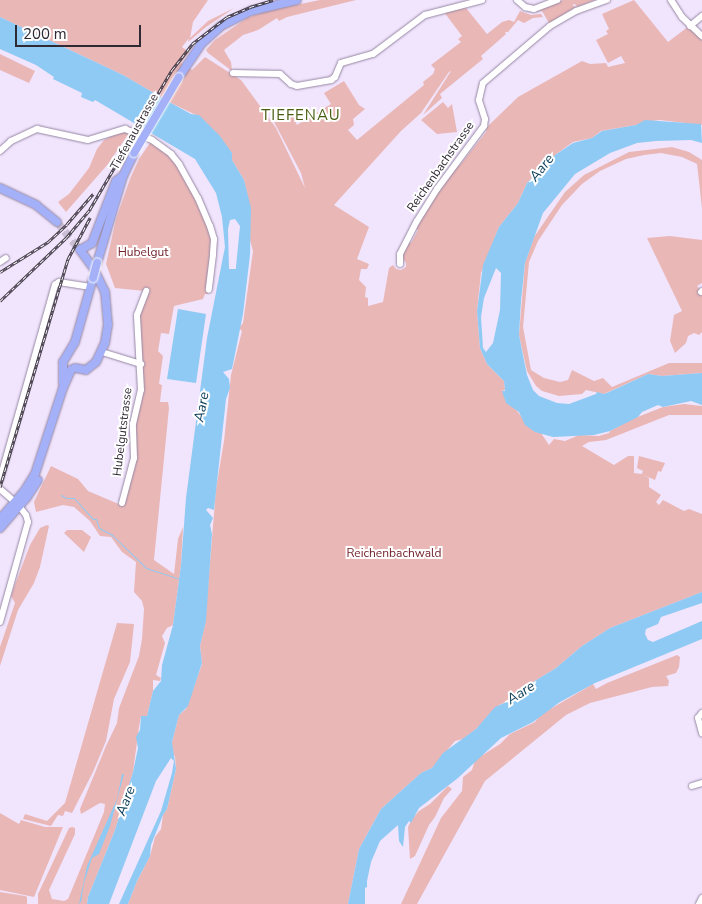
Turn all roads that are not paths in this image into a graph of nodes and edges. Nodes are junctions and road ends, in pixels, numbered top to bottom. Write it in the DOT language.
graph roads {
  1 [pos="297,0"];
  2 [pos="482,0"];
  3 [pos="518,0"];
  4 [pos="557,0"];
  5 [pos="607,0"];
  6 [pos="671,0"];
  7 [pos="702,16"];
  8 [pos="690,26"];
  9 [pos="702,36"];
  10 [pos="233,72"];
  11 [pos="0,151"];
  12 [pos="124,176"];
  13 [pos="0,188"];
  14 [pos="57,222"];
  15 [pos="400,264"];
  16 [pos="90,287"];
  17 [pos="209,290"];
  18 [pos="146,291"];
  19 [pos="102,352"];
  20 [pos="72,364"];
  21 [pos="141,364"];
  22 [pos="1,468"];
  23 [pos="0,479"];
  24 [pos="0,489"];
  25 [pos="122,502"];
  26 [pos="17,504"];
  27 [pos="0,519"];
  28 [pos="0,528"];
  29 [pos="0,622"];
  30 [pos="702,713"];
  31 [pos="702,733"];
  32 [pos="702,783"];
  33 [pos="692,786"];
  34 [pos="702,898"];
  35 [pos="699,904"];
  1 -- 12 [label="main road, Tiefenaustrasse, bridge"];
  2 -- 10 [label="street"];
  3 -- 4 [label="street"];
  5 -- 15 [label="street, Reichenbachstrasse"];
  6 -- 8 [label="street"];
  7 -- 8 [label="street"];
  8 -- 9 [label="street"];
  11 -- 17 [label="street"];
  12 -- 16 [label="main road, Tiefenaustrasse, bridge"];
  12 -- 19 [label="main road"];
  13 -- 14 [label="main road"];
  16 -- 20 [label="main road, Tiefenaustrasse"];
  16 -- 22 [label="street"];
  18 -- 21 [label="street, Hubelgutstrasse"];
  19 -- 20 [label="main road"];
  19 -- 21 [label="street"];
  20 -- 26 [label="main road"];
  21 -- 25 [label="street, Hubelgutstrasse"];
  22 -- 23 [label="street"];
  24 -- 26 [label="street"];
  26 -- 27 [label="main road"];
  26 -- 28 [label="main road"];
  26 -- 29 [label="street"];
  30 -- 31 [label="street"];
  32 -- 33 [label="street"];
  34 -- 35 [label="street"];
}
